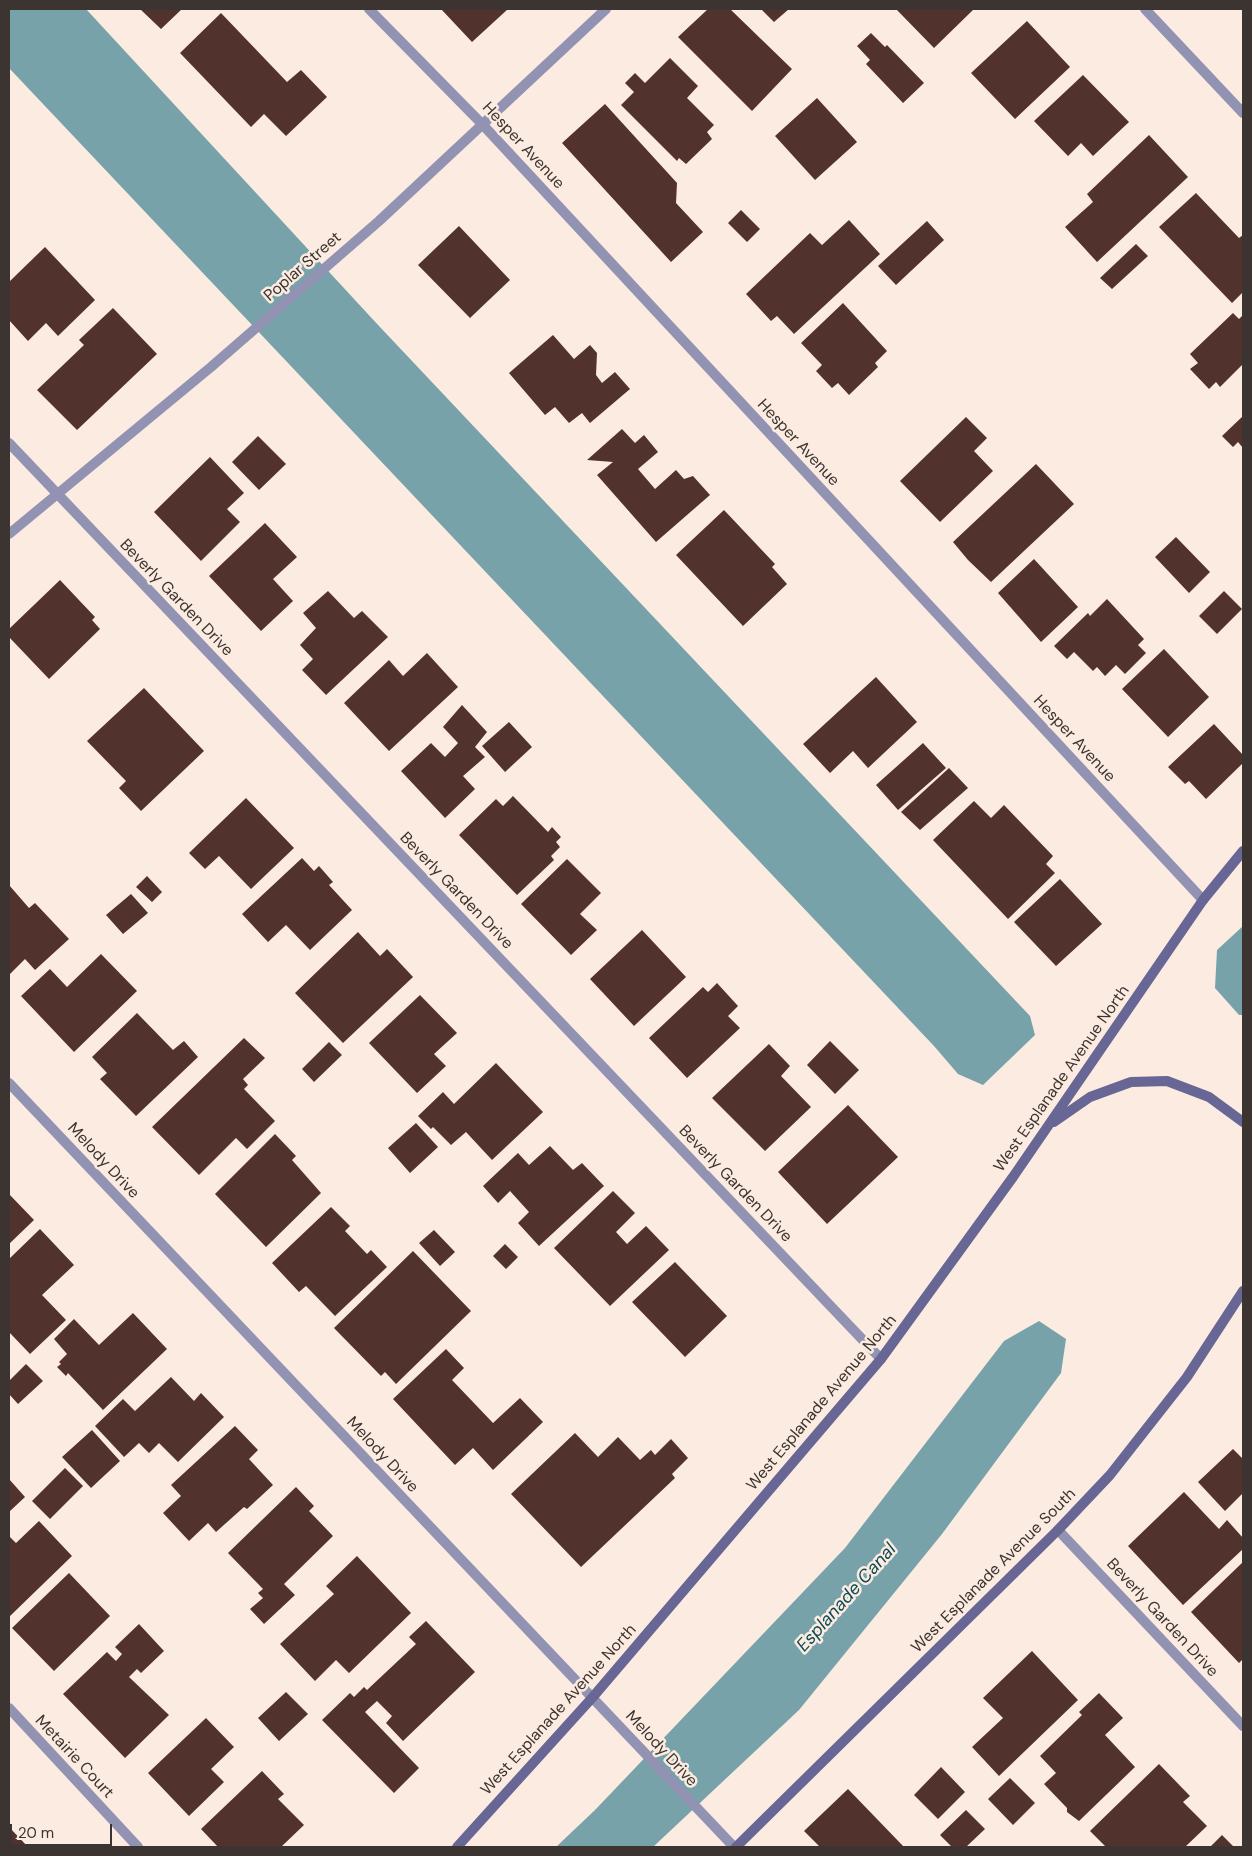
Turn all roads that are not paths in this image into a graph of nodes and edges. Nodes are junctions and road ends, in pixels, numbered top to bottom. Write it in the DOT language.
graph roads {
  1 [pos="369,9"];
  2 [pos="606,9"];
  3 [pos="1145,9"];
  4 [pos="1243,113"];
  5 [pos="483,125"];
  6 [pos="9,443"];
  7 [pos="57,494"];
  8 [pos="9,534"];
  9 [pos="1243,851"];
  10 [pos="1203,900"];
  11 [pos="9,1083"];
  12 [pos="1243,1122"];
  13 [pos="1047,1127"];
  14 [pos="1243,1291"];
  15 [pos="881,1359"];
  16 [pos="1058,1530"];
  17 [pos="592,1698"];
  18 [pos="9,1708"];
  19 [pos="1243,1726"];
  20 [pos="138,1847"];
  21 [pos="456,1847"];
  22 [pos="735,1847"];
  1 -- 5 [label="street, Hesper Avenue"];
  2 -- 5 [label="street, Poplar Street"];
  3 -- 4 [label="street"];
  5 -- 7 [label="street, Poplar Street"];
  5 -- 10 [label="street, Hesper Avenue"];
  6 -- 7 [label="street, Beverly Garden Drive"];
  7 -- 8 [label="street, Poplar Street"];
  7 -- 15 [label="street, Beverly Garden Drive"];
  9 -- 10 [label="main road, West Esplanade Avenue North"];
  10 -- 13 [label="main road, West Esplanade Avenue North"];
  11 -- 17 [label="street, Melody Drive"];
  12 -- 13 [label="main road"];
  13 -- 15 [label="main road, West Esplanade Avenue North"];
  14 -- 16 [label="main road, West Esplanade Avenue South"];
  15 -- 17 [label="main road, West Esplanade Avenue North"];
  16 -- 19 [label="street, Beverly Garden Drive"];
  16 -- 22 [label="main road, West Esplanade Avenue South"];
  17 -- 21 [label="main road, West Esplanade Avenue North"];
  17 -- 22 [label="street, Melody Drive"];
  18 -- 20 [label="street, Metairie Court"];
}
